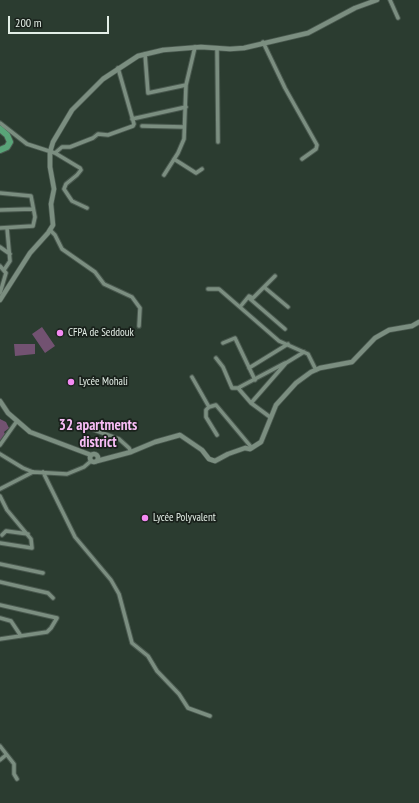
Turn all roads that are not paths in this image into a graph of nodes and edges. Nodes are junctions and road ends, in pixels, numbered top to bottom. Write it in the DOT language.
graph roads {
  1 [pos="377,0"];
  2 [pos="390,0"];
  3 [pos="398,18"];
  4 [pos="263,42"];
  5 [pos="196,47"];
  6 [pos="217,48"];
  7 [pos="146,54"];
  8 [pos="118,68"];
  9 [pos="186,86"];
  10 [pos="186,107"];
  11 [pos="132,119"];
  12 [pos="0,123"];
  13 [pos="142,126"];
  14 [pos="184,127"];
  15 [pos="0,129"];
  16 [pos="218,142"];
  17 [pos="0,150"];
  18 [pos="52,152"];
  19 [pos="302,158"];
  20 [pos="174,159"];
  21 [pos="202,168"];
  22 [pos="164,175"];
  23 [pos="0,193"];
  24 [pos="87,208"];
  25 [pos="32,209"];
  26 [pos="0,210"];
  27 [pos="0,228"];
  28 [pos="7,228"];
  29 [pos="50,230"];
  30 [pos="0,247"];
  31 [pos="10,254"];
  32 [pos="0,266"];
  33 [pos="4,270"];
  34 [pos="276,276"];
  35 [pos="264,287"];
  36 [pos="208,289"];
  37 [pos="0,293"];
  38 [pos="248,297"];
  39 [pos="0,300"];
  40 [pos="240,307"];
  41 [pos="288,307"];
  42 [pos="419,322"];
  43 [pos="139,326"];
  44 [pos="285,329"];
  45 [pos="223,343"];
  46 [pos="288,344"];
  47 [pos="304,352"];
  48 [pos="216,358"];
  49 [pos="286,363"];
  50 [pos="249,368"];
  51 [pos="316,370"];
  52 [pos="192,377"];
  53 [pos="255,380"];
  54 [pos="238,388"];
  55 [pos="0,401"];
  56 [pos="251,403"];
  57 [pos="209,407"];
  58 [pos="270,417"];
  59 [pos="17,421"];
  60 [pos="86,426"];
  61 [pos="217,435"];
  62 [pos="0,445"];
  63 [pos="252,448"];
  64 [pos="131,452"];
  65 [pos="0,454"];
  66 [pos="91,455"];
  67 [pos="99,459"];
  68 [pos="91,461"];
  69 [pos="33,472"];
  70 [pos="43,472"];
  71 [pos="0,489"];
  72 [pos="0,496"];
  73 [pos="1,502"];
  74 [pos="28,534"];
  75 [pos="2,535"];
  76 [pos="0,544"];
  77 [pos="0,564"];
  78 [pos="43,573"];
  79 [pos="0,582"];
  80 [pos="52,598"];
  81 [pos="0,605"];
  82 [pos="0,618"];
  83 [pos="21,636"];
  84 [pos="0,639"];
  85 [pos="210,716"];
  86 [pos="0,746"];
  87 [pos="6,755"];
  88 [pos="0,760"];
  89 [pos="17,779"];
  1 -- 4 [label="street"];
  2 -- 3 [label="street"];
  4 -- 6 [label="street"];
  4 -- 19 [label="street"];
  5 -- 6 [label="street"];
  5 -- 7 [label="street"];
  5 -- 9 [label="street"];
  6 -- 16 [label="street"];
  7 -- 8 [label="street"];
  7 -- 9 [label="street"];
  8 -- 11 [label="street"];
  8 -- 18 [label="street"];
  9 -- 10 [label="street"];
  10 -- 11 [label="street"];
  10 -- 14 [label="street"];
  11 -- 18 [label="street"];
  12 -- 18 [label="street"];
  13 -- 14 [label="street"];
  14 -- 20 [label="street"];
  15 -- 17 [label="main road"];
  18 -- 24 [label="street"];
  18 -- 29 [label="street"];
  20 -- 21 [label="street"];
  20 -- 22 [label="street"];
  23 -- 25 [label="street"];
  25 -- 26 [label="street"];
  25 -- 28 [label="street"];
  27 -- 28 [label="street"];
  28 -- 31 [label="street"];
  29 -- 39 [label="street"];
  29 -- 43 [label="street"];
  30 -- 31 [label="street"];
  31 -- 33 [label="street"];
  32 -- 33 [label="street"];
  33 -- 37 [label="street"];
  34 -- 35 [label="street"];
  35 -- 38 [label="street"];
  35 -- 41 [label="street"];
  36 -- 40 [label="street"];
  38 -- 40 [label="street"];
  38 -- 44 [label="street"];
  40 -- 46 [label="street"];
  42 -- 51 [label="street"];
  45 -- 50 [label="street"];
  46 -- 47 [label="street"];
  46 -- 50 [label="street"];
  47 -- 49 [label="street"];
  47 -- 51 [label="street"];
  48 -- 54 [label="street"];
  49 -- 53 [label="street"];
  49 -- 56 [label="street"];
  50 -- 53 [label="street"];
  51 -- 58 [label="street"];
  52 -- 57 [label="street"];
  53 -- 54 [label="street"];
  54 -- 56 [label="street"];
  55 -- 59 [label="street"];
  56 -- 58 [label="street"];
  57 -- 61 [label="street"];
  57 -- 63 [label="street"];
  58 -- 63 [label="street"];
  59 -- 62 [label="street"];
  59 -- 66 [label="street"];
  60 -- 64 [label="street"];
  63 -- 64 [label="street"];
  64 -- 67 [label="street"];
  65 -- 69 [label="street"];
  66 -- 67 [label="street"];
  66 -- 68 [label="street"];
  67 -- 68 [label="street"];
  68 -- 70 [label="street"];
  69 -- 70 [label="street"];
  69 -- 71 [label="street"];
  70 -- 85 [label="street"];
  72 -- 73 [label="street"];
  73 -- 74 [label="street"];
  74 -- 75 [label="street"];
  74 -- 76 [label="street"];
  77 -- 78 [label="street"];
  79 -- 80 [label="street"];
  81 -- 83 [label="street"];
  82 -- 83 [label="street"];
  83 -- 84 [label="street"];
  86 -- 87 [label="street"];
  87 -- 88 [label="street"];
  87 -- 89 [label="street"];
}
